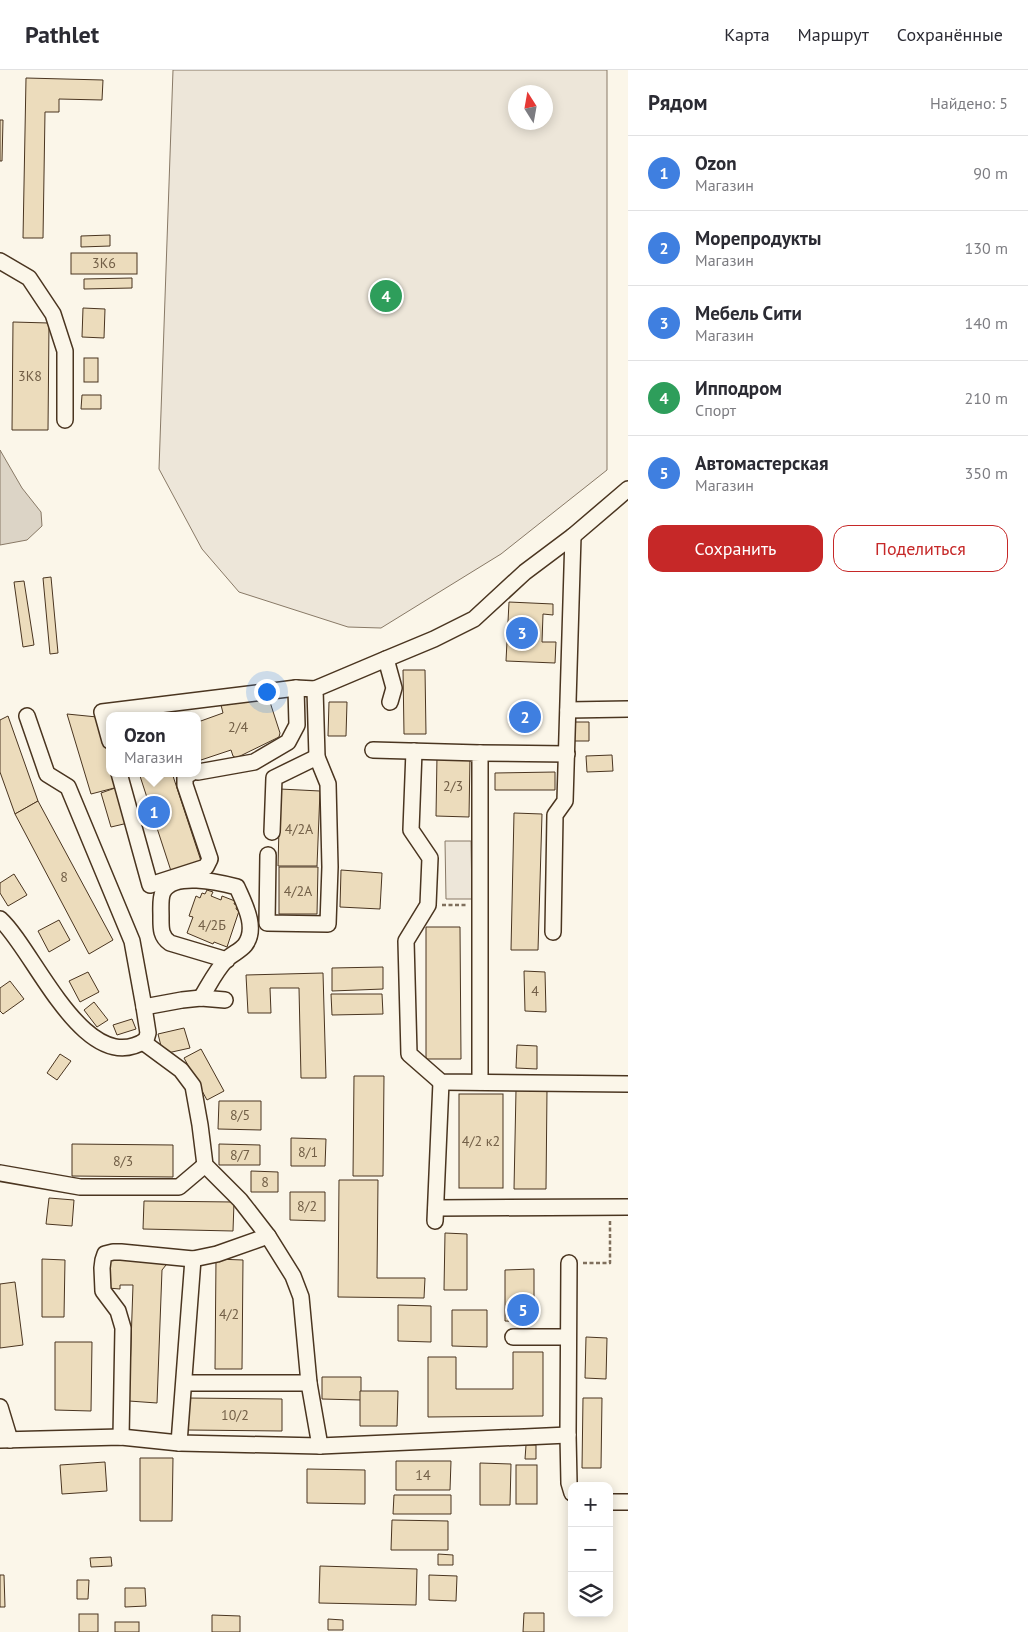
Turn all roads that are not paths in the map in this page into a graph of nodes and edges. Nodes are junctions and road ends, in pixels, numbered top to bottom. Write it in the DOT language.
graph roads {
  1 [pos="0,261"];
  2 [pos="65,420"];
  3 [pos="628,489"];
  4 [pos="573,536"];
  5 [pos="386,659"];
  6 [pos="296,688"];
  7 [pos="315,689"];
  8 [pos="390,702"];
  9 [pos="568,710"];
  10 [pos="628,710"];
  11 [pos="27,716"];
  12 [pos="106,726"];
  13 [pos="373,750"];
  14 [pos="414,752"];
  15 [pos="480,753"];
  16 [pos="567,754"];
  17 [pos="316,757"];
  18 [pos="201,771"];
  19 [pos="120,777"];
  20 [pos="185,777"];
  21 [pos="272,832"];
  22 [pos="268,855"];
  23 [pos="0,919"];
  24 [pos="553,932"];
  25 [pos="226,960"];
  26 [pos="201,998"];
  27 [pos="225,1000"];
  28 [pos="144,1007"];
  29 [pos="143,1042"];
  30 [pos="441,1082"];
  31 [pos="480,1082"];
  32 [pos="628,1084"];
  33 [pos="205,1165"];
  34 [pos="0,1173"];
  35 [pos="628,1207"];
  36 [pos="268,1236"];
  37 [pos="193,1259"];
  38 [pos="569,1263"];
  39 [pos="512,1337"];
  40 [pos="568,1337"];
  41 [pos="185,1382"];
  42 [pos="309,1383"];
  43 [pos="0,1407"];
  44 [pos="568,1435"];
  45 [pos="121,1437"];
  46 [pos="5,1440"];
  47 [pos="179,1443"];
  48 [pos="320,1446"];
  49 [pos="569,1482"];
  50 [pos="613,1502"];
  51 [pos="628,1502"];
  1 -- 2 [label="street"];
  3 -- 4 [label="street"];
  4 -- 5 [label="street"];
  4 -- 9 [label="street"];
  5 -- 7 [label="street"];
  5 -- 8 [label="street"];
  6 -- 7 [label="street"];
  6 -- 12 [label="street"];
  6 -- 18 [label="street"];
  7 -- 17 [label="street"];
  9 -- 10 [label="street"];
  9 -- 16 [label="street"];
  11 -- 28 [label="street"];
  13 -- 14 [label="street"];
  14 -- 15 [label="street"];
  14 -- 30 [label="street"];
  15 -- 16 [label="street"];
  15 -- 31 [label="street"];
  16 -- 24 [label="street"];
  17 -- 21 [label="street"];
  17 -- 22 [label="street"];
  19 -- 20 [label="street"];
  23 -- 29 [label="street"];
  25 -- 25 [label="street"];
  25 -- 26 [label="street"];
  26 -- 27 [label="street"];
  26 -- 28 [label="street"];
  28 -- 29 [label="street"];
  29 -- 33 [label="street"];
  30 -- 31 [label="street"];
  30 -- 35 [label="street"];
  31 -- 32 [label="street"];
  33 -- 34 [label="street"];
  33 -- 36 [label="street"];
  36 -- 37 [label="street"];
  36 -- 42 [label="street"];
  37 -- 41 [label="street"];
  37 -- 45 [label="street"];
  38 -- 40 [label="street"];
  39 -- 40 [label="street"];
  40 -- 44 [label="street"];
  41 -- 42 [label="street"];
  41 -- 47 [label="street"];
  42 -- 48 [label="street"];
  43 -- 46 [label="street"];
  44 -- 48 [label="street"];
  44 -- 49 [label="street"];
  45 -- 46 [label="street"];
  45 -- 47 [label="street"];
  47 -- 48 [label="street"];
  50 -- 51 [label="street"];
}
